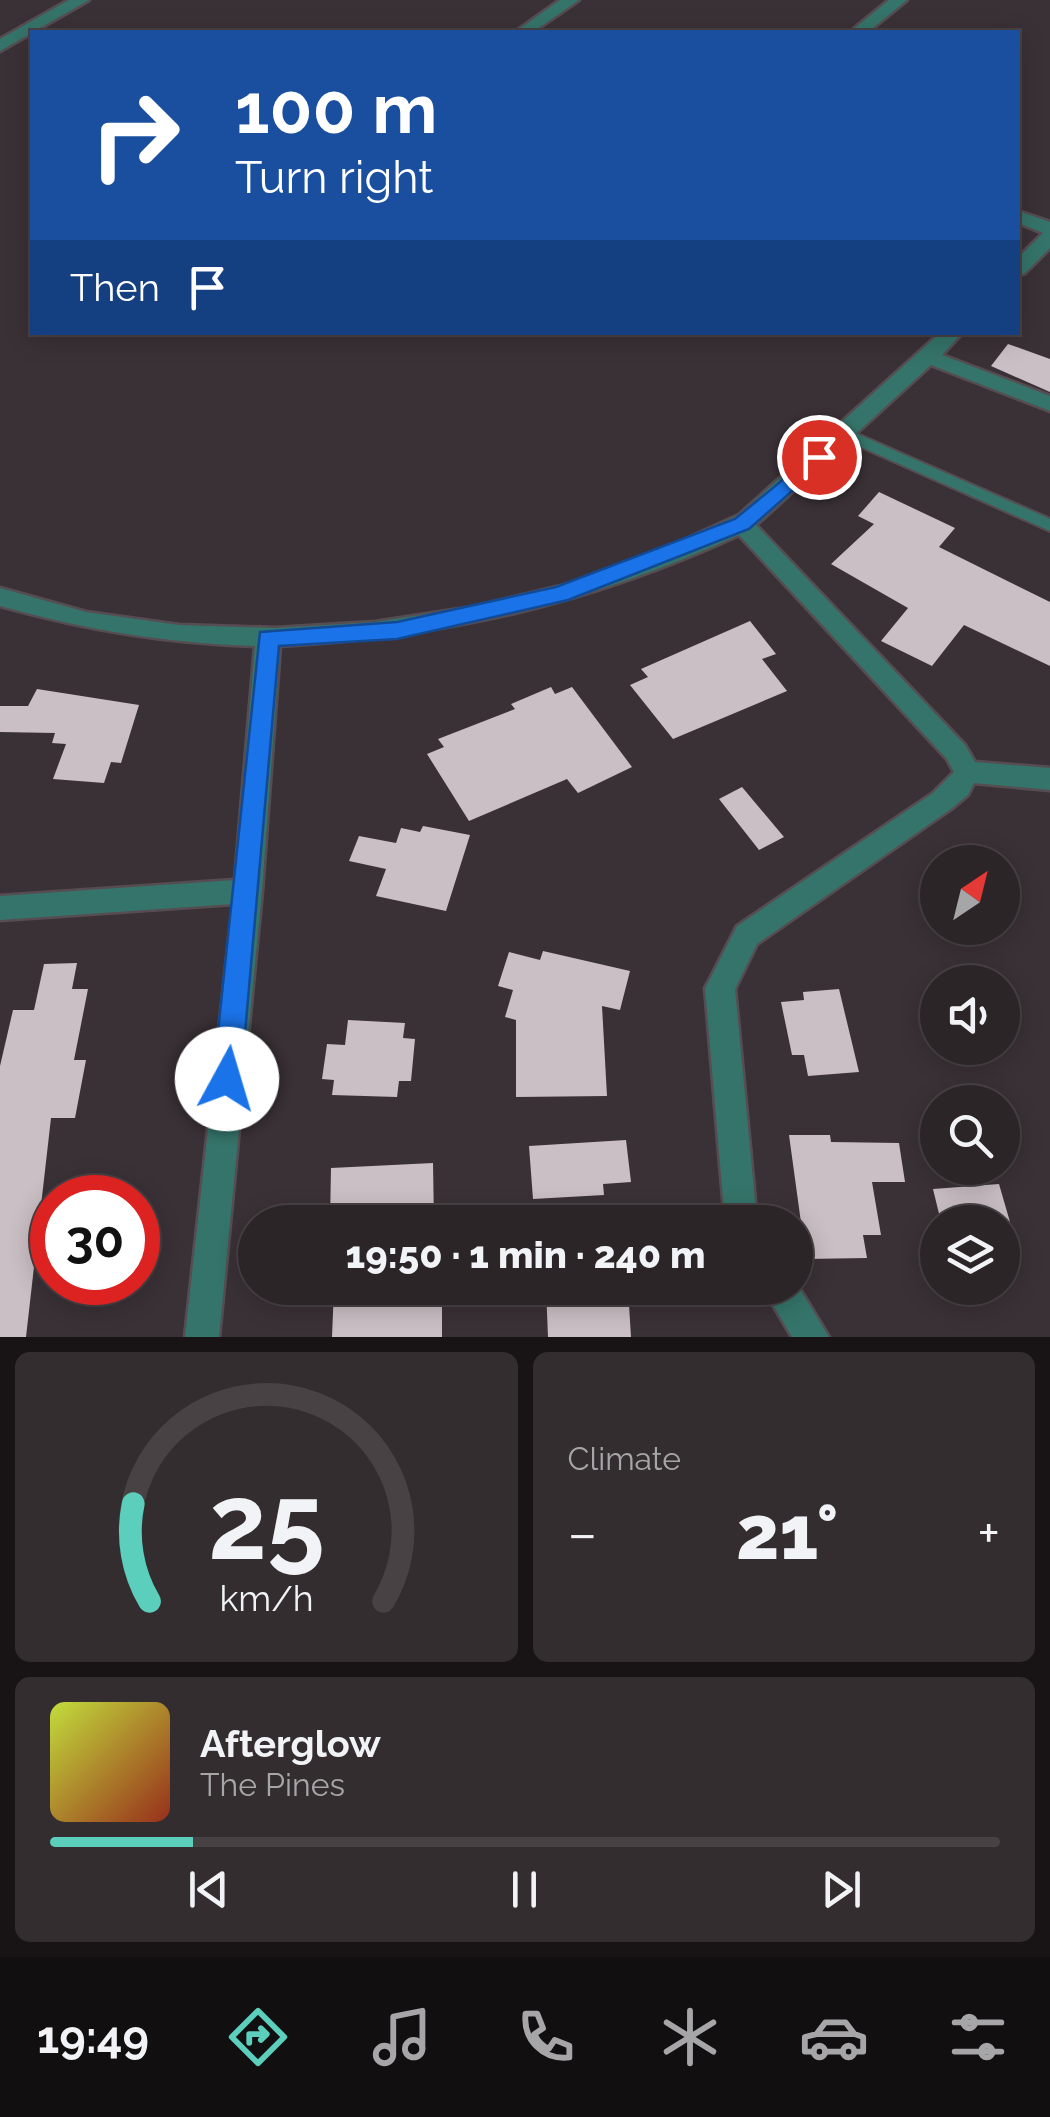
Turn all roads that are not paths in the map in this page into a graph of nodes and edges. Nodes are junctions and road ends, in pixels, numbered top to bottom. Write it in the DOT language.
graph roads {
  1 [pos="81,0"];
  2 [pos="571,0"];
  3 [pos="900,0"];
  4 [pos="526,30"];
  5 [pos="861,30"];
  6 [pos="0,46"];
  7 [pos="1020,218"];
  8 [pos="1050,229"];
  9 [pos="1050,237"];
  10 [pos="1020,267"];
  11 [pos="950,335"];
  12 [pos="929,357"];
  13 [pos="1050,404"];
  14 [pos="846,434"];
  15 [pos="742,524"];
  16 [pos="1050,525"];
  17 [pos="0,597"];
  18 [pos="268,638"];
  19 [pos="967,772"];
  20 [pos="1050,779"];
  21 [pos="248,891"];
  22 [pos="0,908"];
  23 [pos="739,1205"];
  24 [pos="791,1305"];
  25 [pos="202,1337"];
  26 [pos="812,1337"];
  1 -- 6 [label="street"];
  2 -- 4 [label="street"];
  3 -- 5 [label="street"];
  7 -- 8 [label="street"];
  9 -- 10 [label="street"];
  11 -- 12 [label="street"];
  12 -- 13 [label="street"];
  12 -- 14 [label="street"];
  14 -- 15 [label="street"];
  14 -- 16 [label="lane"];
  15 -- 18 [label="street"];
  15 -- 19 [label="street"];
  17 -- 18 [label="street"];
  18 -- 21 [label="street"];
  19 -- 20 [label="street"];
  19 -- 23 [label="street"];
  21 -- 22 [label="street"];
  21 -- 25 [label="street"];
  24 -- 26 [label="street"];
}
